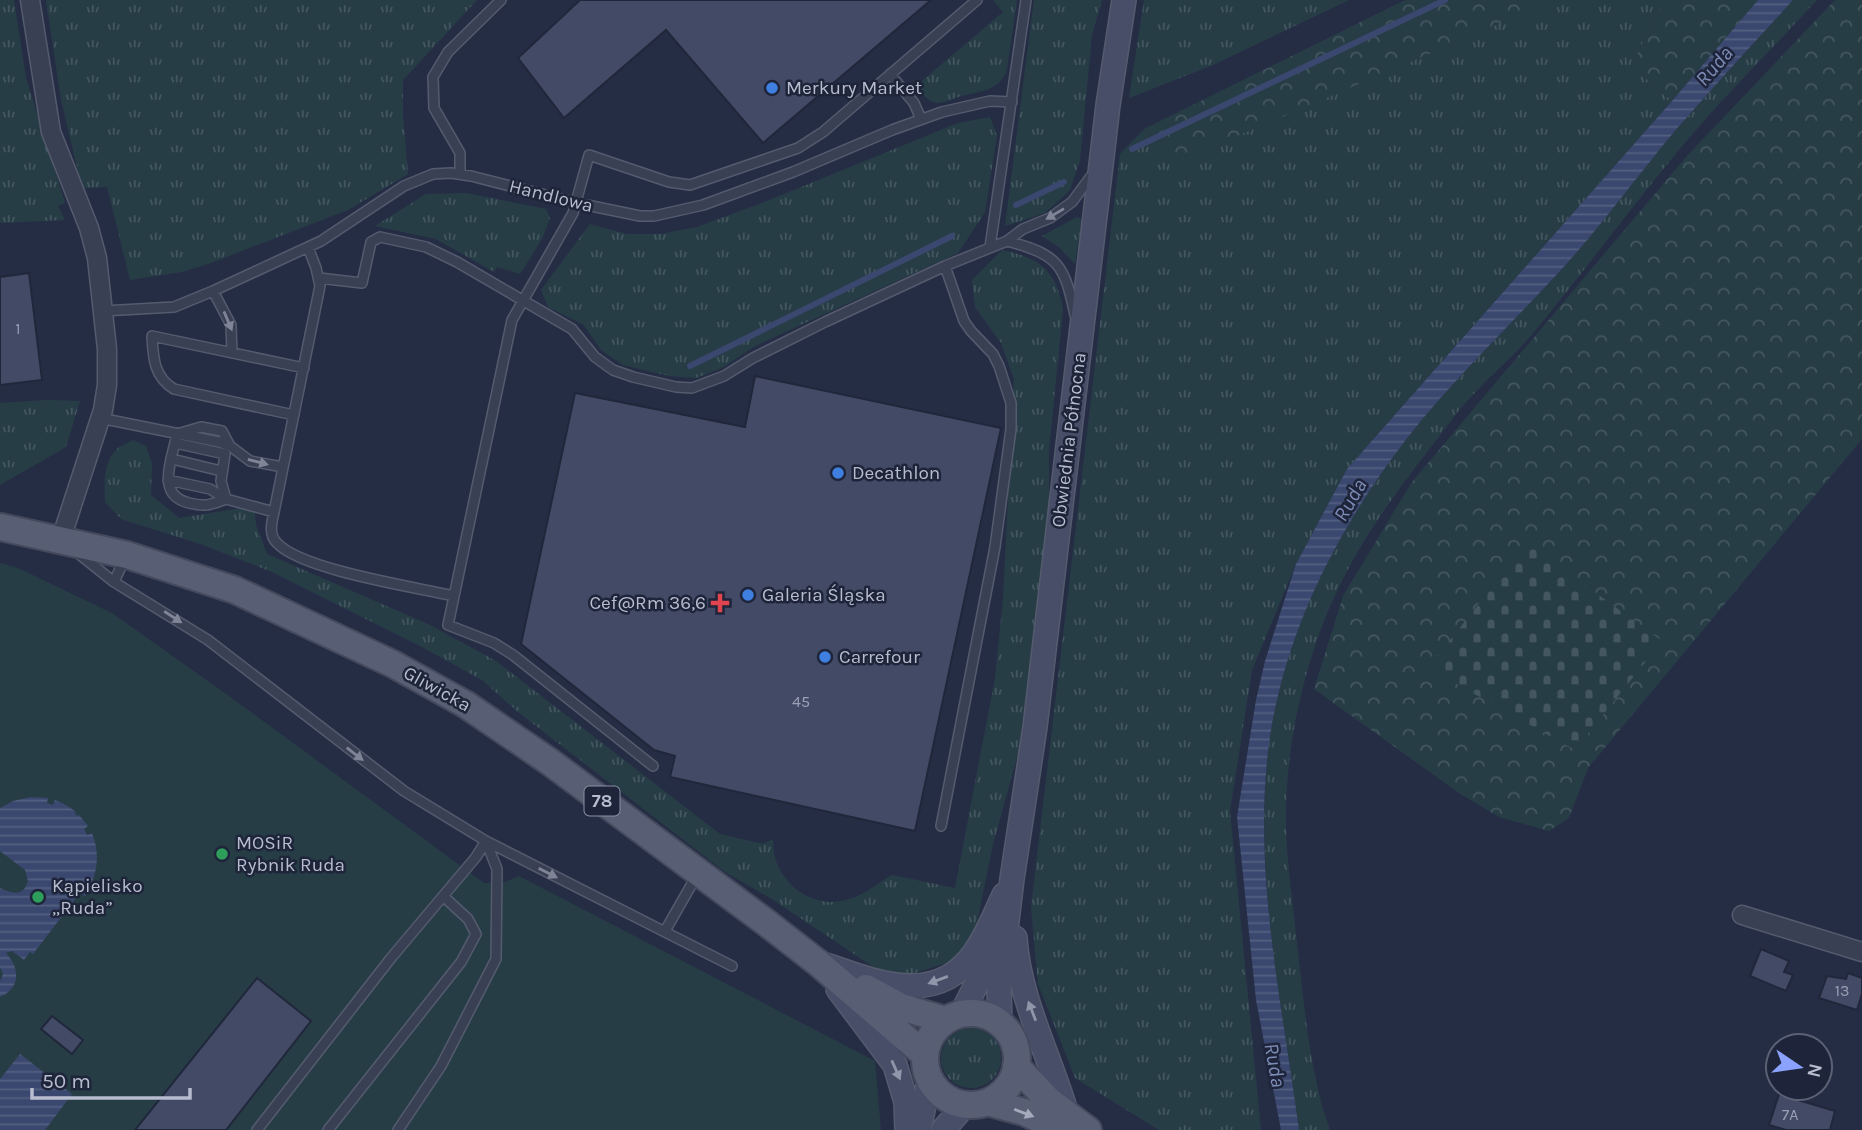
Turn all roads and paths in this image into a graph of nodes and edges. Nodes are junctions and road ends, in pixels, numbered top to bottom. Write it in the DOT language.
graph roads {
  1 [pos="30,0"];
  2 [pos="501,0"];
  3 [pos="977,0"];
  4 [pos="1026,0"];
  5 [pos="1124,0"];
  6 [pos="890,74"];
  7 [pos="1013,102"];
  8 [pos="921,119"];
  9 [pos="1102,161"];
  10 [pos="460,174"];
  11 [pos="577,203"];
  12 [pos="1007,241"];
  13 [pos="307,247"];
  14 [pos="990,247"];
  15 [pos="946,266"];
  16 [pos="318,278"];
  17 [pos="213,291"];
  18 [pos="523,300"];
  19 [pos="103,312"];
  20 [pos="1081,338"];
  21 [pos="232,353"];
  22 [pos="303,368"];
  23 [pos="294,415"];
  24 [pos="100,418"];
  25 [pos="176,438"];
  26 [pos="172,460"];
  27 [pos="283,467"];
  28 [pos="221,471"];
  29 [pos="167,480"];
  30 [pos="226,499"];
  31 [pos="274,512"];
  32 [pos="0,527"];
  33 [pos="61,539"];
  34 [pos="127,555"];
  35 [pos="114,582"];
  36 [pos="454,596"];
  37 [pos="653,766"];
  38 [pos="941,826"];
  39 [pos="485,841"];
  40 [pos="698,873"];
  41 [pos="1012,879"];
  42 [pos="443,896"];
  43 [pos="1742,915"];
  44 [pos="665,932"];
  45 [pos="1862,952"];
  46 [pos="817,962"];
  47 [pos="732,966"];
  48 [pos="954,1016"];
  49 [pos="1000,1023"];
  50 [pos="925,1054"];
  51 [pos="1016,1066"];
  52 [pos="929,1080"];
  53 [pos="976,1103"];
  54 [pos="1065,1122"];
  55 [pos="257,1130"];
  56 [pos="328,1130"];
  57 [pos="398,1130"];
  58 [pos="907,1130"];
  59 [pos="919,1130"];
  60 [pos="943,1130"];
  61 [pos="1088,1130"];
  1 -- 19 [label="street"];
  2 -- 10 [label="lane"];
  3 -- 6 [label="lane"];
  4 -- 7 [label="lane"];
  5 -- 9 [label="main road, Obwiednia Północna"];
  6 -- 8 [label="lane"];
  6 -- 11 [label="lane"];
  7 -- 8 [label="lane, Handlowa"];
  7 -- 14 [label="lane"];
  8 -- 11 [label="lane, Handlowa"];
  9 -- 12 [label="lane, one-way"];
  9 -- 20 [label="main road, Obwiednia Północna"];
  10 -- 11 [label="lane, Handlowa"];
  10 -- 13 [label="lane, Handlowa"];
  11 -- 18 [label="lane"];
  12 -- 14 [label="lane"];
  12 -- 20 [label="lane"];
  13 -- 16 [label="lane"];
  13 -- 17 [label="lane, Handlowa"];
  14 -- 15 [label="lane"];
  15 -- 18 [label="lane"];
  15 -- 38 [label="lane"];
  16 -- 18 [label="lane"];
  16 -- 22 [label="lane"];
  17 -- 19 [label="lane, Handlowa"];
  17 -- 21 [label="lane, one-way"];
  18 -- 36 [label="lane"];
  19 -- 24 [label="street"];
  20 -- 41 [label="main road, Obwiednia Północna"];
  21 -- 22 [label="lane"];
  21 -- 23 [label="lane"];
  22 -- 23 [label="lane"];
  23 -- 27 [label="lane"];
  24 -- 25 [label="lane"];
  24 -- 33 [label="street"];
  25 -- 26 [label="lane"];
  25 -- 27 [label="lane, one-way"];
  25 -- 28 [label="lane"];
  26 -- 28 [label="lane"];
  26 -- 29 [label="lane"];
  27 -- 31 [label="lane"];
  28 -- 30 [label="lane"];
  29 -- 30 [label="lane"];
  29 -- 30 [label="lane"];
  30 -- 31 [label="lane"];
  31 -- 36 [label="lane"];
  32 -- 33 [label="main road, Gliwicka / 78"];
  33 -- 34 [label="main road, Gliwicka / 78"];
  33 -- 35 [label="lane"];
  34 -- 35 [label="lane"];
  34 -- 40 [label="main road, Gliwicka / 78"];
  35 -- 39 [label="lane, one-way"];
  36 -- 37 [label="lane"];
  39 -- 42 [label="lane"];
  39 -- 44 [label="lane, one-way"];
  39 -- 57 [label="lane"];
  40 -- 44 [label="lane"];
  40 -- 46 [label="main road, Gliwicka / 78"];
  41 -- 46 [label="main road, one-way"];
  41 -- 48 [label="main road, Obwiednia Północna"];
  41 -- 49 [label="main road, Obwiednia Północna"];
  54 -- 41 [label="main road, one-way"];
  42 -- 55 [label="lane"];
  42 -- 56 [label="lane"];
  43 -- 45 [label="street"];
  44 -- 47 [label="lane"];
  46 -- 48 [label="main road, Gliwicka / 78"];
  46 -- 50 [label="main road, Gliwicka / 78"];
  46 -- 58 [label="main road, one-way"];
  48 -- 49 [label="main road, 78"];
  48 -- 50 [label="main road"];
  49 -- 51 [label="main road"];
  50 -- 52 [label="main road"];
  51 -- 53 [label="main road"];
  51 -- 54 [label="main road"];
  52 -- 53 [label="main road"];
  52 -- 59 [label="main road"];
  53 -- 54 [label="main road, one-way"];
  53 -- 60 [label="main road"];
  54 -- 61 [label="main road"];
}
